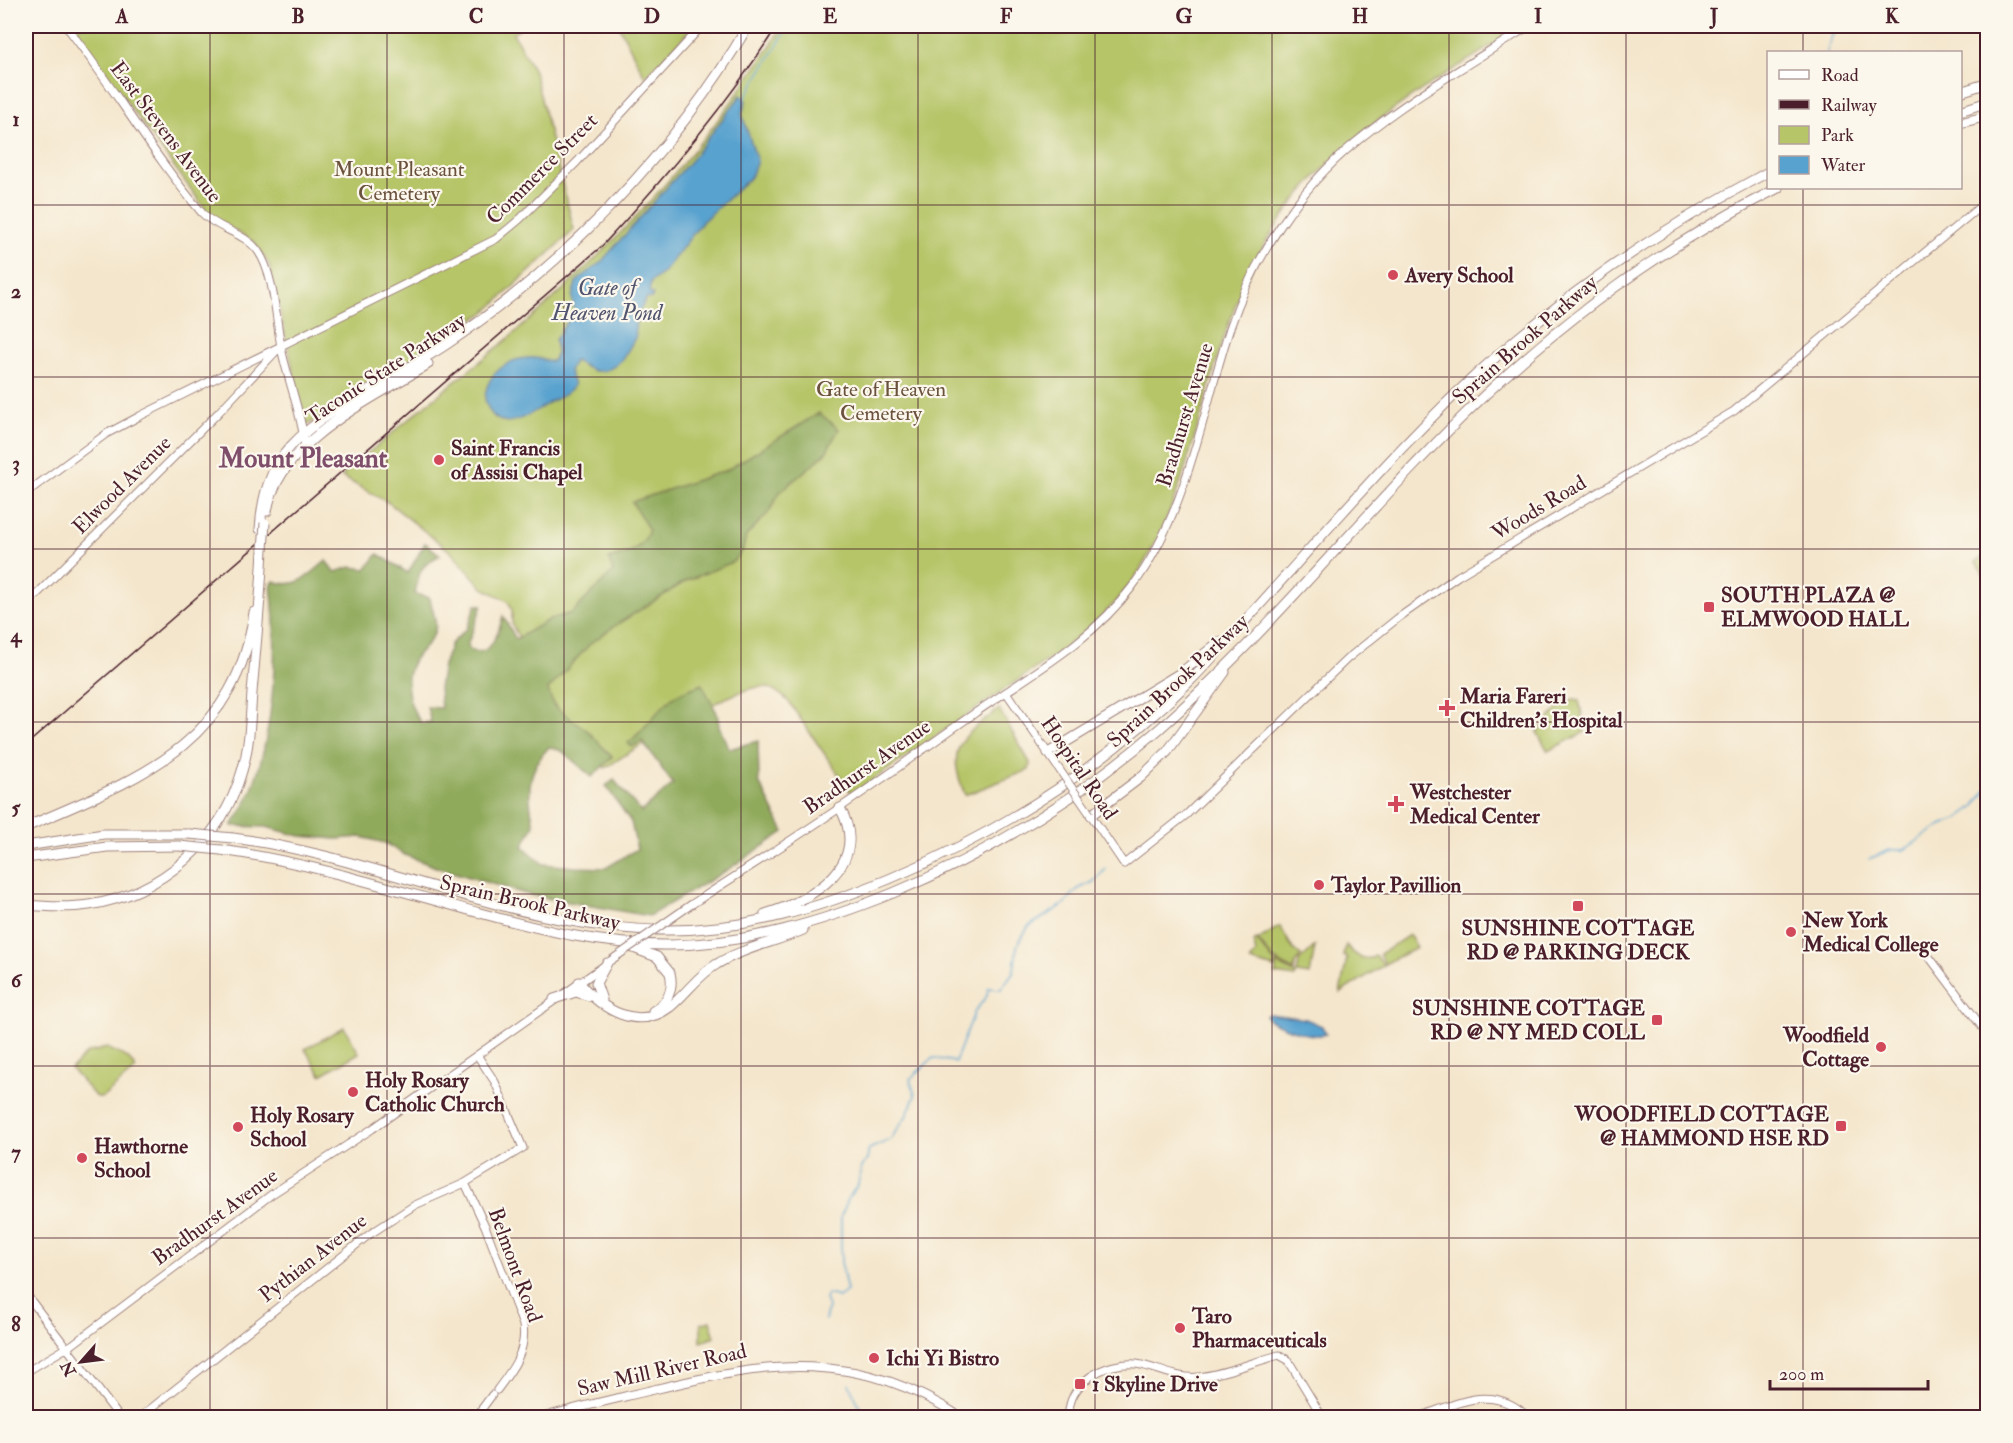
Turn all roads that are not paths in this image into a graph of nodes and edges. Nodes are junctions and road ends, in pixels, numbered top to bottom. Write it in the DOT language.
graph roads {
  1 [pos="66,26"];
  2 [pos="702,26"];
  3 [pos="748,26"];
  4 [pos="755,26"];
  5 [pos="1529,26"];
  6 [pos="1988,83"];
  7 [pos="1962,91"];
  8 [pos="1988,102"];
  9 [pos="1962,110"];
  10 [pos="1988,116"];
  11 [pos="1962,122"];
  12 [pos="1767,173"];
  13 [pos="1776,189"];
  14 [pos="1988,200"];
  15 [pos="281,345"];
  16 [pos="242,387"];
  17 [pos="304,434"];
  18 [pos="305,445"];
  19 [pos="26,493"];
  20 [pos="262,526"];
  21 [pos="261,551"];
  22 [pos="26,606"];
  23 [pos="1244,622"];
  24 [pos="1243,647"];
  25 [pos="1006,692"];
  26 [pos="1049,754"];
  27 [pos="840,808"];
  28 [pos="1090,815"];
  29 [pos="26,828"];
  30 [pos="26,846"];
  31 [pos="26,858"];
  32 [pos="1124,864"];
  33 [pos="26,905"];
  34 [pos="833,916"];
  35 [pos="727,926"];
  36 [pos="615,942"];
  37 [pos="1924,950"];
  38 [pos="608,962"];
  39 [pos="582,981"];
  40 [pos="554,999"];
  41 [pos="598,1000"];
  42 [pos="1988,1035"];
  43 [pos="477,1055"];
  44 [pos="465,1183"];
  45 [pos="26,1294"];
  46 [pos="66,1348"];
  47 [pos="26,1372"];
  48 [pos="120,1418"];
  49 [pos="139,1418"];
  50 [pos="475,1418"];
  51 [pos="541,1418"];
  52 [pos="963,1418"];
  53 [pos="1069,1418"];
  54 [pos="1323,1418"];
  55 [pos="1414,1418"];
  56 [pos="1529,1418"];
  1 -- 15 [label="street, East Stevens Avenue"];
  2 -- 15 [label="street, Commerce Street"];
  3 -- 17 [label="highway, Taconic State Parkway"];
  4 -- 18 [label="highway, Taconic State Parkway"];
  5 -- 25 [label="street, Bradhurst Avenue"];
  6 -- 7 [label="highway"];
  8 -- 9 [label="highway"];
  10 -- 11 [label="highway"];
  12 -- 23 [label="highway, Sprain Brook Parkway"];
  13 -- 24 [label="highway, Sprain Brook Parkway"];
  14 -- 32 [label="street, Woods Road"];
  15 -- 16 [label="street, Commerce Street"];
  15 -- 17 [label="street, East Stevens Avenue"];
  15 -- 19 [label="street, Commerce Street"];
  16 -- 22 [label="street, Elwood Avenue"];
  17 -- 18 [label="street, East Stevens Avenue"];
  17 -- 20 [label="highway, Taconic State Parkway"];
  18 -- 20 [label="highway, Taconic State Parkway"];
  20 -- 21 [label="highway, Taconic State Parkway, bridge"];
  21 -- 29 [label="highway, Taconic State Parkway"];
  21 -- 33 [label="highway, Taconic State Parkway"];
  23 -- 26 [label="highway"];
  23 -- 35 [label="highway, Sprain Brook Parkway"];
  24 -- 28 [label="highway"];
  24 -- 34 [label="highway, Sprain Brook Parkway"];
  25 -- 26 [label="street, Hospital Road"];
  25 -- 27 [label="street, Bradhurst Avenue"];
  26 -- 28 [label="street, Hospital Road, bridge"];
  27 -- 35 [label="highway"];
  27 -- 38 [label="street, Bradhurst Avenue, bridge"];
  28 -- 32 [label="street, Hospital Road"];
  30 -- 35 [label="highway, Sprain Brook Parkway, bridge"];
  31 -- 36 [label="highway, Sprain Brook Parkway, bridge"];
  34 -- 36 [label="highway, Sprain Brook Parkway"];
  34 -- 41 [label="highway"];
  36 -- 41 [label="highway"];
  37 -- 42 [label="street"];
  38 -- 39 [label="street, Bradhurst Avenue"];
  38 -- 41 [label="highway"];
  39 -- 40 [label="street, Bradhurst Avenue"];
  39 -- 41 [label="highway"];
  40 -- 41 [label="highway"];
  40 -- 43 [label="street, Bradhurst Avenue"];
  43 -- 44 [label="street, Pythian Avenue"];
  43 -- 46 [label="street, Bradhurst Avenue"];
  44 -- 49 [label="street, Pythian Avenue"];
  44 -- 50 [label="street, Belmont Road"];
  45 -- 46 [label="street"];
  46 -- 47 [label="street, Bradhurst Avenue"];
  46 -- 48 [label="street"];
  51 -- 52 [label="main road, Saw Mill River Road"];
  53 -- 54 [label="street"];
  55 -- 56 [label="street"];
}
